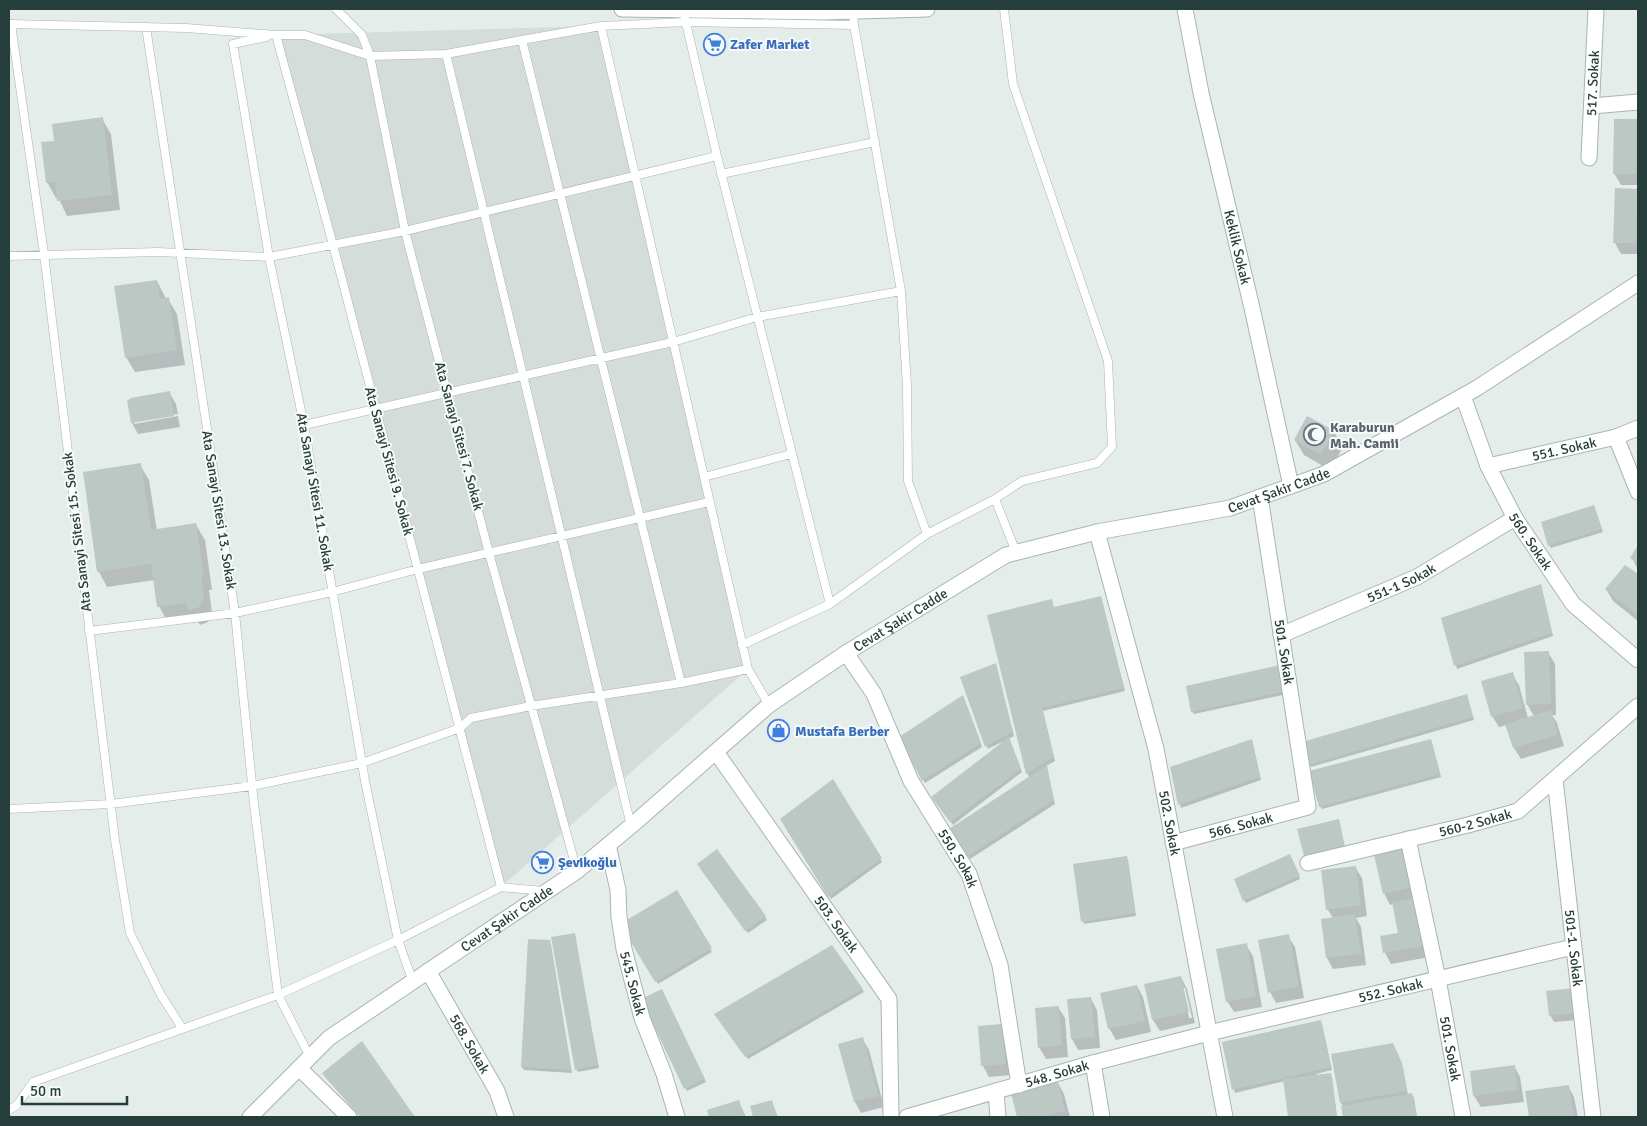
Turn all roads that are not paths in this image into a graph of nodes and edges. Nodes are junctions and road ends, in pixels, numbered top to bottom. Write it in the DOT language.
graph roads {
  1 [pos="336,9"];
  2 [pos="622,9"];
  3 [pos="927,9"];
  4 [pos="1004,9"];
  5 [pos="1185,9"];
  6 [pos="1596,9"];
  7 [pos="684,16"];
  8 [pos="854,18"];
  9 [pos="10,24"];
  10 [pos="601,26"];
  11 [pos="146,27"];
  12 [pos="276,35"];
  13 [pos="522,40"];
  14 [pos="446,54"];
  15 [pos="370,56"];
  16 [pos="1638,102"];
  17 [pos="1592,106"];
  18 [pos="875,142"];
  19 [pos="716,156"];
  20 [pos="1589,158"];
  21 [pos="721,174"];
  22 [pos="635,176"];
  23 [pos="560,193"];
  24 [pos="484,211"];
  25 [pos="405,231"];
  26 [pos="333,245"];
  27 [pos="180,253"];
  28 [pos="44,254"];
  29 [pos="9,256"];
  30 [pos="269,257"];
  31 [pos="1638,284"];
  32 [pos="901,291"];
  33 [pos="757,318"];
  34 [pos="673,342"];
  35 [pos="601,359"];
  36 [pos="523,376"];
  37 [pos="447,393"];
  38 [pos="1463,396"];
  39 [pos="376,409"];
  40 [pos="304,425"];
  41 [pos="1638,428"];
  42 [pos="1616,437"];
  43 [pos="792,454"];
  44 [pos="1488,466"];
  45 [pos="704,477"];
  46 [pos="1291,486"];
  47 [pos="1638,492"];
  48 [pos="1260,497"];
  49 [pos="995,499"];
  50 [pos="709,502"];
  51 [pos="640,518"];
  52 [pos="1515,518"];
  53 [pos="1096,532"];
  54 [pos="927,534"];
  55 [pos="562,536"];
  56 [pos="1016,552"];
  57 [pos="490,553"];
  58 [pos="418,569"];
  59 [pos="332,592"];
  60 [pos="830,604"];
  61 [pos="234,613"];
  62 [pos="89,631"];
  63 [pos="1281,635"];
  64 [pos="742,646"];
  65 [pos="846,653"];
  66 [pos="1638,660"];
  67 [pos="748,669"];
  68 [pos="681,683"];
  69 [pos="600,696"];
  70 [pos="769,705"];
  71 [pos="531,706"];
  72 [pos="1638,706"];
  73 [pos="460,728"];
  74 [pos="716,752"];
  75 [pos="362,763"];
  76 [pos="1555,779"];
  77 [pos="252,786"];
  78 [pos="111,804"];
  79 [pos="1308,807"];
  80 [pos="9,809"];
  81 [pos="631,826"];
  82 [pos="1408,838"];
  83 [pos="1173,843"];
  84 [pos="608,845"];
  85 [pos="1308,863"];
  86 [pos="577,871"];
  87 [pos="501,887"];
  88 [pos="546,892"];
  89 [pos="398,940"];
  90 [pos="1573,947"];
  91 [pos="428,971"];
  92 [pos="1438,979"];
  93 [pos="413,982"];
  94 [pos="278,995"];
  95 [pos="182,1028"];
  96 [pos="1209,1033"];
  97 [pos="305,1063"];
  98 [pos="1093,1064"];
  99 [pos="1019,1085"];
  100 [pos="996,1091"];
  101 [pos="9,1110"];
  102 [pos="250,1117"];
  103 [pos="349,1117"];
  104 [pos="506,1117"];
  105 [pos="677,1117"];
  106 [pos="891,1117"];
  107 [pos="907,1117"];
  108 [pos="998,1117"];
  109 [pos="1102,1117"];
  110 [pos="1225,1117"];
  111 [pos="1463,1117"];
  112 [pos="1593,1117"];
  1 -- 15 [label="lane, Ata Sanayi Sitesi 7. Sokak"];
  2 -- 7 [label="street"];
  3 -- 8 [label="street"];
  4 -- 49 [label="lane"];
  5 -- 46 [label="street, Keklik Sokak"];
  6 -- 17 [label="street, 517. Sokak"];
  7 -- 8 [label="street"];
  7 -- 10 [label="lane"];
  7 -- 19 [label="lane"];
  8 -- 18 [label="lane"];
  9 -- 11 [label="lane"];
  9 -- 28 [label="lane, Ata Sanayi Sitesi 15. Sokak"];
  10 -- 13 [label="lane"];
  10 -- 22 [label="lane"];
  11 -- 12 [label="lane"];
  11 -- 27 [label="lane, Ata Sanayi Sitesi 13. Sokak"];
  12 -- 15 [label="lane"];
  12 -- 26 [label="lane, Ata Sanayi Sitesi 9. Sokak"];
  12 -- 30 [label="lane, Ata Sanayi Sitesi 11. Sokak"];
  13 -- 14 [label="lane"];
  13 -- 23 [label="lane"];
  14 -- 15 [label="lane"];
  14 -- 24 [label="lane"];
  15 -- 25 [label="lane, Ata Sanayi Sitesi 7. Sokak"];
  16 -- 17 [label="street"];
  17 -- 20 [label="street, 517. Sokak"];
  18 -- 21 [label="lane"];
  18 -- 32 [label="lane"];
  19 -- 21 [label="lane"];
  19 -- 22 [label="lane"];
  21 -- 33 [label="lane"];
  22 -- 23 [label="lane"];
  22 -- 34 [label="lane"];
  23 -- 24 [label="lane"];
  23 -- 35 [label="lane"];
  24 -- 25 [label="lane"];
  24 -- 36 [label="lane"];
  25 -- 26 [label="lane"];
  25 -- 37 [label="lane, Ata Sanayi Sitesi 7. Sokak"];
  26 -- 30 [label="lane"];
  26 -- 39 [label="lane, Ata Sanayi Sitesi 9. Sokak"];
  27 -- 28 [label="lane"];
  27 -- 30 [label="lane"];
  27 -- 61 [label="lane, Ata Sanayi Sitesi 13. Sokak"];
  28 -- 29 [label="lane"];
  28 -- 62 [label="lane, Ata Sanayi Sitesi 15. Sokak"];
  30 -- 40 [label="lane, Ata Sanayi Sitesi 11. Sokak"];
  31 -- 38 [label="street, Cevat Şakir Cadde"];
  32 -- 33 [label="lane"];
  32 -- 54 [label="lane"];
  33 -- 34 [label="lane"];
  33 -- 43 [label="lane"];
  34 -- 35 [label="lane"];
  34 -- 45 [label="lane"];
  35 -- 36 [label="lane"];
  35 -- 51 [label="lane"];
  36 -- 37 [label="lane"];
  36 -- 55 [label="lane"];
  37 -- 39 [label="lane"];
  37 -- 57 [label="lane, Ata Sanayi Sitesi 7. Sokak"];
  38 -- 44 [label="street, 560. Sokak"];
  38 -- 46 [label="street, Cevat Şakir Cadde"];
  39 -- 40 [label="lane"];
  39 -- 58 [label="lane, Ata Sanayi Sitesi 9. Sokak"];
  40 -- 59 [label="lane, Ata Sanayi Sitesi 11. Sokak"];
  41 -- 42 [label="street, 551. Sokak"];
  42 -- 44 [label="street, 551. Sokak"];
  42 -- 47 [label="street"];
  43 -- 45 [label="lane"];
  43 -- 60 [label="lane"];
  44 -- 52 [label="street, 560. Sokak"];
  45 -- 50 [label="lane"];
  46 -- 48 [label="street, Cevat Şakir Cadde"];
  48 -- 53 [label="street, Cevat Şakir Cadde"];
  48 -- 63 [label="street, 501. Sokak"];
  49 -- 54 [label="lane"];
  49 -- 56 [label="lane"];
  50 -- 51 [label="lane"];
  50 -- 64 [label="lane"];
  51 -- 55 [label="lane"];
  51 -- 68 [label="lane"];
  52 -- 63 [label="street, 551-1 Sokak"];
  52 -- 66 [label="street, 560. Sokak"];
  53 -- 56 [label="street, Cevat Şakir Cadde"];
  53 -- 83 [label="street, 502. Sokak"];
  54 -- 60 [label="lane"];
  55 -- 57 [label="lane"];
  55 -- 69 [label="lane"];
  56 -- 65 [label="street, Cevat Şakir Cadde"];
  57 -- 58 [label="lane"];
  57 -- 71 [label="lane, Ata Sanayi Sitesi 7. Sokak"];
  58 -- 59 [label="lane"];
  58 -- 73 [label="lane, Ata Sanayi Sitesi 9. Sokak"];
  59 -- 61 [label="lane"];
  59 -- 75 [label="lane, Ata Sanayi Sitesi 11. Sokak"];
  60 -- 64 [label="lane"];
  61 -- 62 [label="lane"];
  61 -- 77 [label="lane, Ata Sanayi Sitesi 13. Sokak"];
  62 -- 78 [label="lane, Ata Sanayi Sitesi 15. Sokak"];
  63 -- 79 [label="street, 501. Sokak"];
  64 -- 67 [label="lane"];
  65 -- 70 [label="street, Cevat Şakir Cadde"];
  65 -- 99 [label="street, 550. Sokak"];
  67 -- 68 [label="lane"];
  67 -- 70 [label="lane"];
  68 -- 69 [label="lane"];
  69 -- 71 [label="lane"];
  69 -- 81 [label="lane"];
  70 -- 74 [label="street, Cevat Şakir Cadde"];
  71 -- 73 [label="lane"];
  71 -- 86 [label="lane, Ata Sanayi Sitesi 7. Sokak"];
  72 -- 76 [label="street, 560-2 Sokak"];
  73 -- 75 [label="lane"];
  73 -- 87 [label="lane, Ata Sanayi Sitesi 9. Sokak"];
  74 -- 81 [label="street, Cevat Şakir Cadde"];
  74 -- 106 [label="street, 503. Sokak"];
  75 -- 77 [label="lane"];
  75 -- 89 [label="lane, Ata Sanayi Sitesi 11. Sokak"];
  76 -- 82 [label="street, 560-2 Sokak"];
  76 -- 90 [label="street, 501-1. Sokak"];
  77 -- 78 [label="lane"];
  77 -- 94 [label="lane, Ata Sanayi Sitesi 13. Sokak"];
  78 -- 80 [label="lane"];
  78 -- 95 [label="lane, Ata Sanayi Sitesi 15. Sokak"];
  79 -- 83 [label="street, 566. Sokak"];
  81 -- 84 [label="street, Cevat Şakir Cadde"];
  82 -- 85 [label="street, 560-2 Sokak"];
  82 -- 92 [label="street, 501. Sokak"];
  83 -- 96 [label="street, 502. Sokak"];
  84 -- 86 [label="street, Cevat Şakir Cadde"];
  84 -- 105 [label="street, 545. Sokak"];
  86 -- 88 [label="street, Cevat Şakir Cadde"];
  87 -- 88 [label="lane"];
  87 -- 89 [label="lane"];
  88 -- 91 [label="street, Cevat Şakir Cadde"];
  89 -- 93 [label="lane, Ata Sanayi Sitesi 11. Sokak"];
  89 -- 94 [label="lane"];
  90 -- 92 [label="street, 552. Sokak"];
  90 -- 112 [label="street, 501-1. Sokak"];
  91 -- 93 [label="street, Cevat Şakir Cadde"];
  91 -- 104 [label="street, 568. Sokak"];
  92 -- 96 [label="street, 552. Sokak"];
  92 -- 111 [label="street, 501. Sokak"];
  93 -- 97 [label="street, Cevat Şakir Cadde"];
  94 -- 95 [label="lane"];
  94 -- 97 [label="lane"];
  95 -- 101 [label="lane"];
  96 -- 98 [label="street, 548. Sokak"];
  96 -- 110 [label="street, 502. Sokak"];
  97 -- 102 [label="street, Cevat Şakir Cadde"];
  97 -- 103 [label="street"];
  98 -- 99 [label="street, 548. Sokak"];
  98 -- 109 [label="street"];
  99 -- 100 [label="street, 548. Sokak"];
  100 -- 107 [label="street, 548. Sokak"];
  100 -- 108 [label="street"];
}
